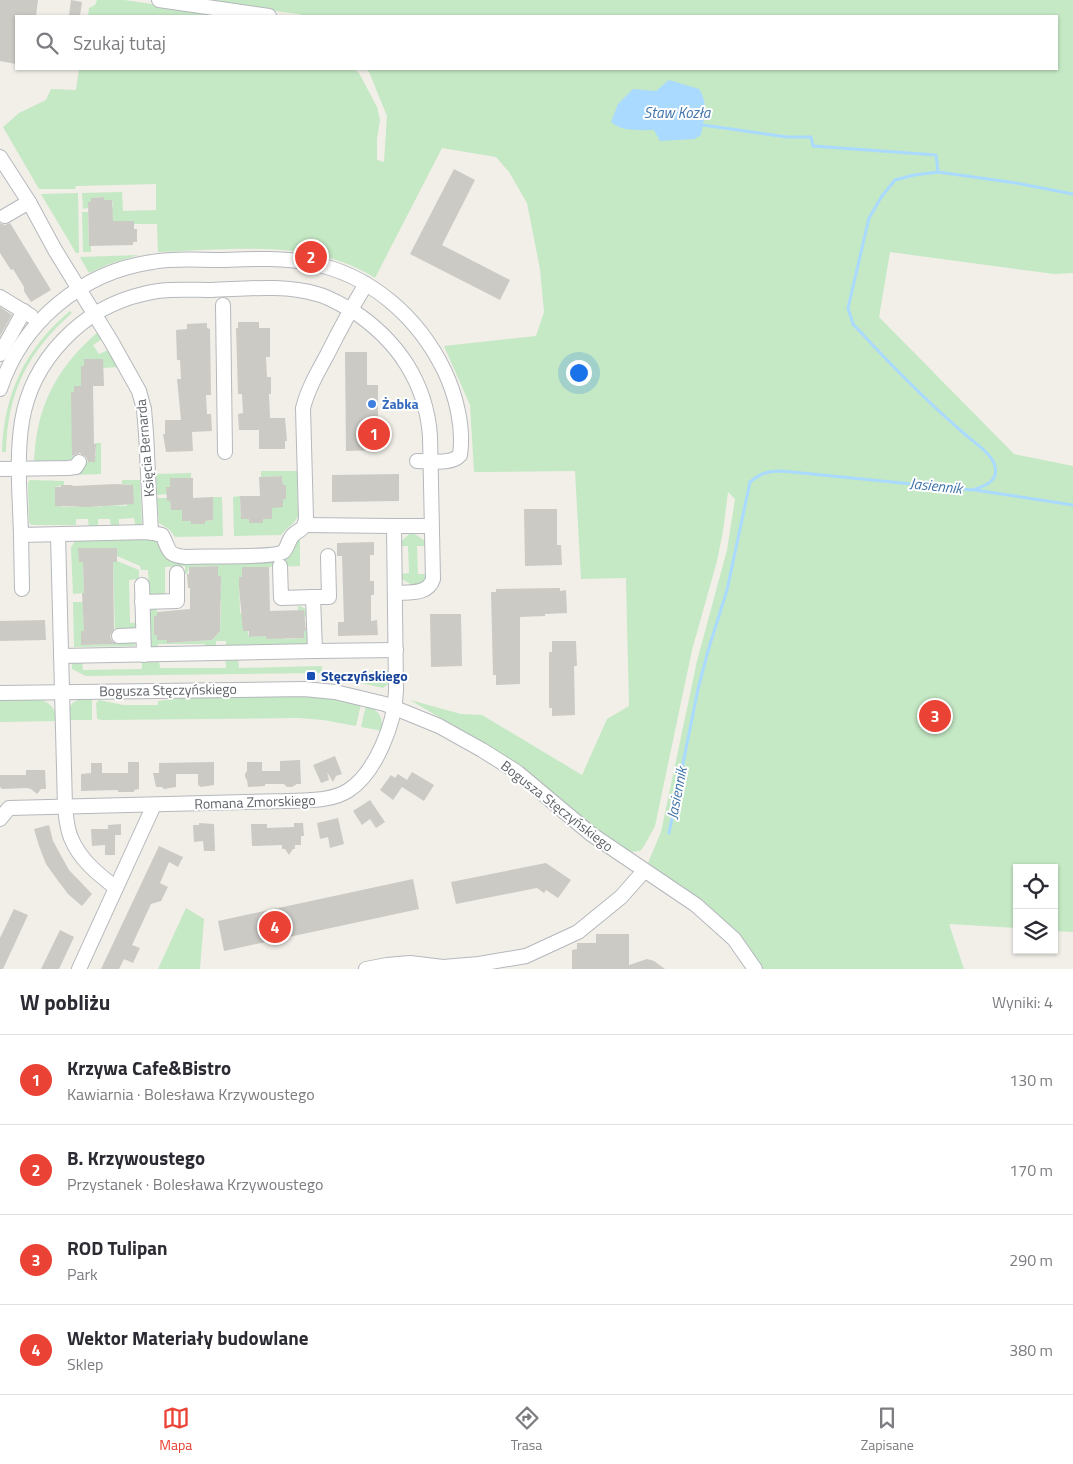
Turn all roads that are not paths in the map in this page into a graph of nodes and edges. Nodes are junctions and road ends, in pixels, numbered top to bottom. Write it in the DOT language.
graph roads {
  1 [pos="159,0"];
  2 [pos="262,15"];
  3 [pos="0,157"];
  4 [pos="29,202"];
  5 [pos="5,216"];
  6 [pos="366,284"];
  7 [pos="79,289"];
  8 [pos="0,297"];
  9 [pos="223,305"];
  10 [pos="351,310"];
  11 [pos="24,312"];
  12 [pos="94,314"];
  13 [pos="39,321"];
  14 [pos="0,354"];
  15 [pos="0,389"];
  16 [pos="225,452"];
  17 [pos="424,461"];
  18 [pos="79,462"];
  19 [pos="0,469"];
  20 [pos="20,470"];
  21 [pos="305,525"];
  22 [pos="394,526"];
  23 [pos="431,526"];
  24 [pos="151,533"];
  25 [pos="21,535"];
  26 [pos="58,535"];
  27 [pos="328,556"];
  28 [pos="280,566"];
  29 [pos="177,573"];
  30 [pos="142,585"];
  31 [pos="22,589"];
  32 [pos="395,593"];
  33 [pos="313,597"];
  34 [pos="142,602"];
  35 [pos="143,635"];
  36 [pos="119,636"];
  37 [pos="396,650"];
  38 [pos="315,651"];
  39 [pos="144,655"];
  40 [pos="61,656"];
  41 [pos="62,692"];
  42 [pos="0,693"];
  43 [pos="395,708"];
  44 [pos="154,805"];
  45 [pos="65,807"];
  46 [pos="0,819"];
  47 [pos="644,871"];
  48 [pos="116,888"];
  49 [pos="78,969"];
  50 [pos="366,969"];
  51 [pos="756,969"];
  1 -- 2 [label="street"];
  3 -- 4 [label="street, Księcia Bernarda"];
  4 -- 5 [label="street"];
  4 -- 7 [label="street, Księcia Bernarda"];
  6 -- 7 [label="street"];
  6 -- 10 [label="street"];
  6 -- 17 [label="street"];
  7 -- 12 [label="street, Księcia Bernarda"];
  7 -- 13 [label="street"];
  8 -- 11 [label="street"];
  9 -- 16 [label="street"];
  10 -- 12 [label="street"];
  10 -- 17 [label="street"];
  10 -- 21 [label="street"];
  11 -- 13 [label="street"];
  11 -- 14 [label="street"];
  12 -- 20 [label="street"];
  12 -- 24 [label="street, Księcia Bernarda"];
  13 -- 15 [label="street"];
  17 -- 23 [label="street"];
  18 -- 20 [label="street"];
  19 -- 20 [label="street"];
  20 -- 25 [label="street"];
  21 -- 22 [label="street"];
  21 -- 24 [label="street"];
  22 -- 23 [label="street"];
  22 -- 32 [label="street, Romana Zmorskiego"];
  23 -- 32 [label="street"];
  24 -- 26 [label="street"];
  25 -- 26 [label="street"];
  25 -- 31 [label="street"];
  26 -- 40 [label="street"];
  27 -- 33 [label="street"];
  28 -- 33 [label="street"];
  29 -- 34 [label="street"];
  30 -- 34 [label="street"];
  32 -- 37 [label="street, Romana Zmorskiego"];
  33 -- 38 [label="street"];
  34 -- 35 [label="street"];
  35 -- 36 [label="street"];
  35 -- 39 [label="street"];
  37 -- 38 [label="street"];
  37 -- 43 [label="street, Romana Zmorskiego"];
  38 -- 39 [label="street"];
  39 -- 40 [label="street"];
  40 -- 41 [label="street"];
  41 -- 42 [label="street, Bogusza Stęczyńskiego"];
  41 -- 43 [label="street, Bogusza Stęczyńskiego"];
  41 -- 45 [label="street"];
  43 -- 44 [label="street, Romana Zmorskiego"];
  43 -- 47 [label="street, Bogusza Stęczyńskiego"];
  44 -- 45 [label="street, Romana Zmorskiego"];
  44 -- 48 [label="street"];
  45 -- 46 [label="street, Romana Zmorskiego"];
  45 -- 48 [label="street"];
  47 -- 50 [label="street"];
  47 -- 51 [label="street, Bogusza Stęczyńskiego"];
  48 -- 49 [label="street"];
}
